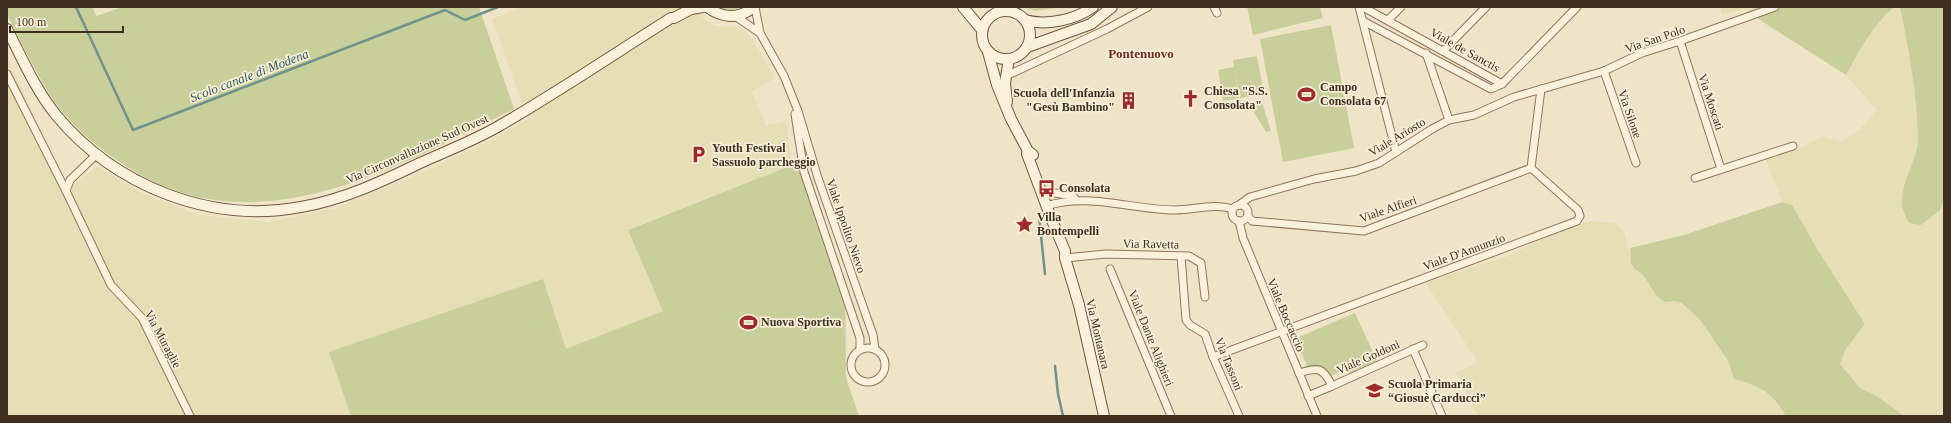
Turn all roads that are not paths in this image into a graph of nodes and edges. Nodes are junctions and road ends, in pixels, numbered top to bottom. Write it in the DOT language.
graph roads {
  1 [pos="681,7"];
  2 [pos="703,7"];
  3 [pos="707,7"];
  4 [pos="754,7"];
  5 [pos="963,7"];
  6 [pos="1093,7"];
  7 [pos="1112,7"];
  8 [pos="1148,7"];
  9 [pos="1359,7"];
  10 [pos="1363,7"];
  11 [pos="1401,7"];
  12 [pos="1486,7"];
  13 [pos="1577,7"];
  14 [pos="1775,7"];
  15 [pos="1003,9"];
  16 [pos="735,16"];
  17 [pos="671,18"];
  18 [pos="1025,20"];
  19 [pos="1388,20"];
  20 [pos="1363,21"];
  21 [pos="7,29"];
  22 [pos="982,30"];
  23 [pos="760,33"];
  24 [pos="1680,41"];
  25 [pos="1027,47"];
  26 [pos="1443,51"];
  27 [pos="988,52"];
  28 [pos="1426,53"];
  29 [pos="1009,59"];
  30 [pos="1604,71"];
  31 [pos="7,74"];
  32 [pos="1006,76"];
  33 [pos="1502,84"];
  34 [pos="1541,89"];
  35 [pos="796,110"];
  36 [pos="1008,110"];
  37 [pos="1449,120"];
  38 [pos="1793,146"];
  39 [pos="1028,151"];
  40 [pos="1396,152"];
  41 [pos="96,154"];
  42 [pos="1636,163"];
  43 [pos="1531,168"];
  44 [pos="1721,169"];
  45 [pos="1695,178"];
  46 [pos="66,191"];
  47 [pos="1048,192"];
  48 [pos="1075,199"];
  49 [pos="1049,205"];
  50 [pos="1236,207"];
  51 [pos="1248,216"];
  52 [pos="1239,221"];
  53 [pos="1181,256"];
  54 [pos="1065,258"];
  55 [pos="1110,269"];
  56 [pos="1205,297"];
  57 [pos="1281,332"];
  58 [pos="1423,345"];
  59 [pos="875,349"];
  60 [pos="1413,349"];
  61 [pos="860,350"];
  62 [pos="1212,357"];
  63 [pos="1299,373"];
  64 [pos="1332,386"];
  65 [pos="1308,396"];
  66 [pos="190,416"];
  67 [pos="1104,416"];
  68 [pos="1171,416"];
  69 [pos="1238,416"];
  70 [pos="1317,416"];
  71 [pos="1442,416"];
  1 -- 17 [label="main road, Via Circonvallazione Sud Ovest"];
  2 -- 17 [label="main road, Via Circonvallazione Sud Ovest"];
  3 -- 16 [label="main road"];
  4 -- 16 [label="main road"];
  4 -- 23 [label="street, Viale Ippolito Nievo"];
  5 -- 22 [label="main road"];
  6 -- 18 [label="main road"];
  7 -- 25 [label="main road"];
  8 -- 32 [label="street"];
  9 -- 20 [label="street"];
  10 -- 19 [label="street, Viale de Sanctis"];
  11 -- 19 [label="street"];
  12 -- 26 [label="street"];
  13 -- 33 [label="street"];
  14 -- 24 [label="street, Via San Polo"];
  15 -- 18 [label="main road"];
  15 -- 22 [label="main road"];
  16 -- 23 [label="street, Viale Ippolito Nievo"];
  17 -- 41 [label="main road, Via Circonvallazione Sud Ovest"];
  18 -- 25 [label="main road"];
  19 -- 26 [label="street, Viale de Sanctis"];
  20 -- 28 [label="street, Viale de Sanctis"];
  20 -- 40 [label="street"];
  21 -- 41 [label="main road, Via Circonvallazione Sud Ovest"];
  22 -- 27 [label="main road"];
  23 -- 35 [label="street, Viale Ippolito Nievo"];
  24 -- 30 [label="street, Via San Polo"];
  24 -- 44 [label="street, Via Moscati"];
  25 -- 29 [label="main road"];
  26 -- 33 [label="street, Viale de Sanctis"];
  27 -- 29 [label="main road"];
  27 -- 36 [label="main road, Via Montanara"];
  28 -- 33 [label="street, Viale de Sanctis"];
  28 -- 37 [label="street"];
  29 -- 32 [label="main road, Via Montanara"];
  30 -- 34 [label="street, Via San Polo"];
  30 -- 42 [label="street, Via Silone"];
  31 -- 46 [label="street, Via Muraglie"];
  32 -- 36 [label="main road, Via Montanara"];
  34 -- 37 [label="street, Viale Ariosto"];
  34 -- 43 [label="street"];
  35 -- 59 [label="street, Viale Ippolito Nievo"];
  35 -- 61 [label="street, Viale Ippolito Nievo"];
  36 -- 39 [label="main road, Via Montanara"];
  37 -- 40 [label="street, Viale Ariosto"];
  38 -- 44 [label="street"];
  39 -- 47 [label="main road, Via Montanara"];
  39 -- 49 [label="main road, Via Montanara"];
  40 -- 50 [label="street, Viale Ariosto"];
  41 -- 46 [label="street"];
  43 -- 51 [label="street, Viale Alfieri"];
  43 -- 57 [label="street, Viale D'Annunzio"];
  44 -- 45 [label="street"];
  46 -- 66 [label="street, Via Muraglie"];
  47 -- 48 [label="street"];
  47 -- 49 [label="main road, Via Montanara"];
  48 -- 49 [label="street"];
  48 -- 50 [label="street"];
  49 -- 54 [label="main road, Via Montanara"];
  50 -- 51 [label="street"];
  50 -- 52 [label="street"];
  51 -- 52 [label="street"];
  52 -- 57 [label="street, Viale Boccaccio"];
  53 -- 54 [label="street, Via Ravetta"];
  53 -- 56 [label="street, Via Ravetta"];
  53 -- 62 [label="street, Via Tassoni"];
  54 -- 67 [label="main road, Via Montanara"];
  55 -- 68 [label="street, Viale Dante Alighieri"];
  57 -- 62 [label="street, Viale D'Annunzio"];
  57 -- 63 [label="street, Viale Boccaccio"];
  58 -- 60 [label="street, Viale Goldoni"];
  59 -- 61 [label="street"];
  59 -- 61 [label="street"];
  60 -- 64 [label="street, Viale Goldoni"];
  60 -- 71 [label="street, Viale Goldoni"];
  62 -- 69 [label="street, Via Tassoni"];
  63 -- 64 [label="street, Viale Goldoni"];
  63 -- 65 [label="street, Viale Boccaccio"];
  64 -- 65 [label="street, Viale Goldoni"];
  65 -- 70 [label="street, Viale Boccaccio"];
}
